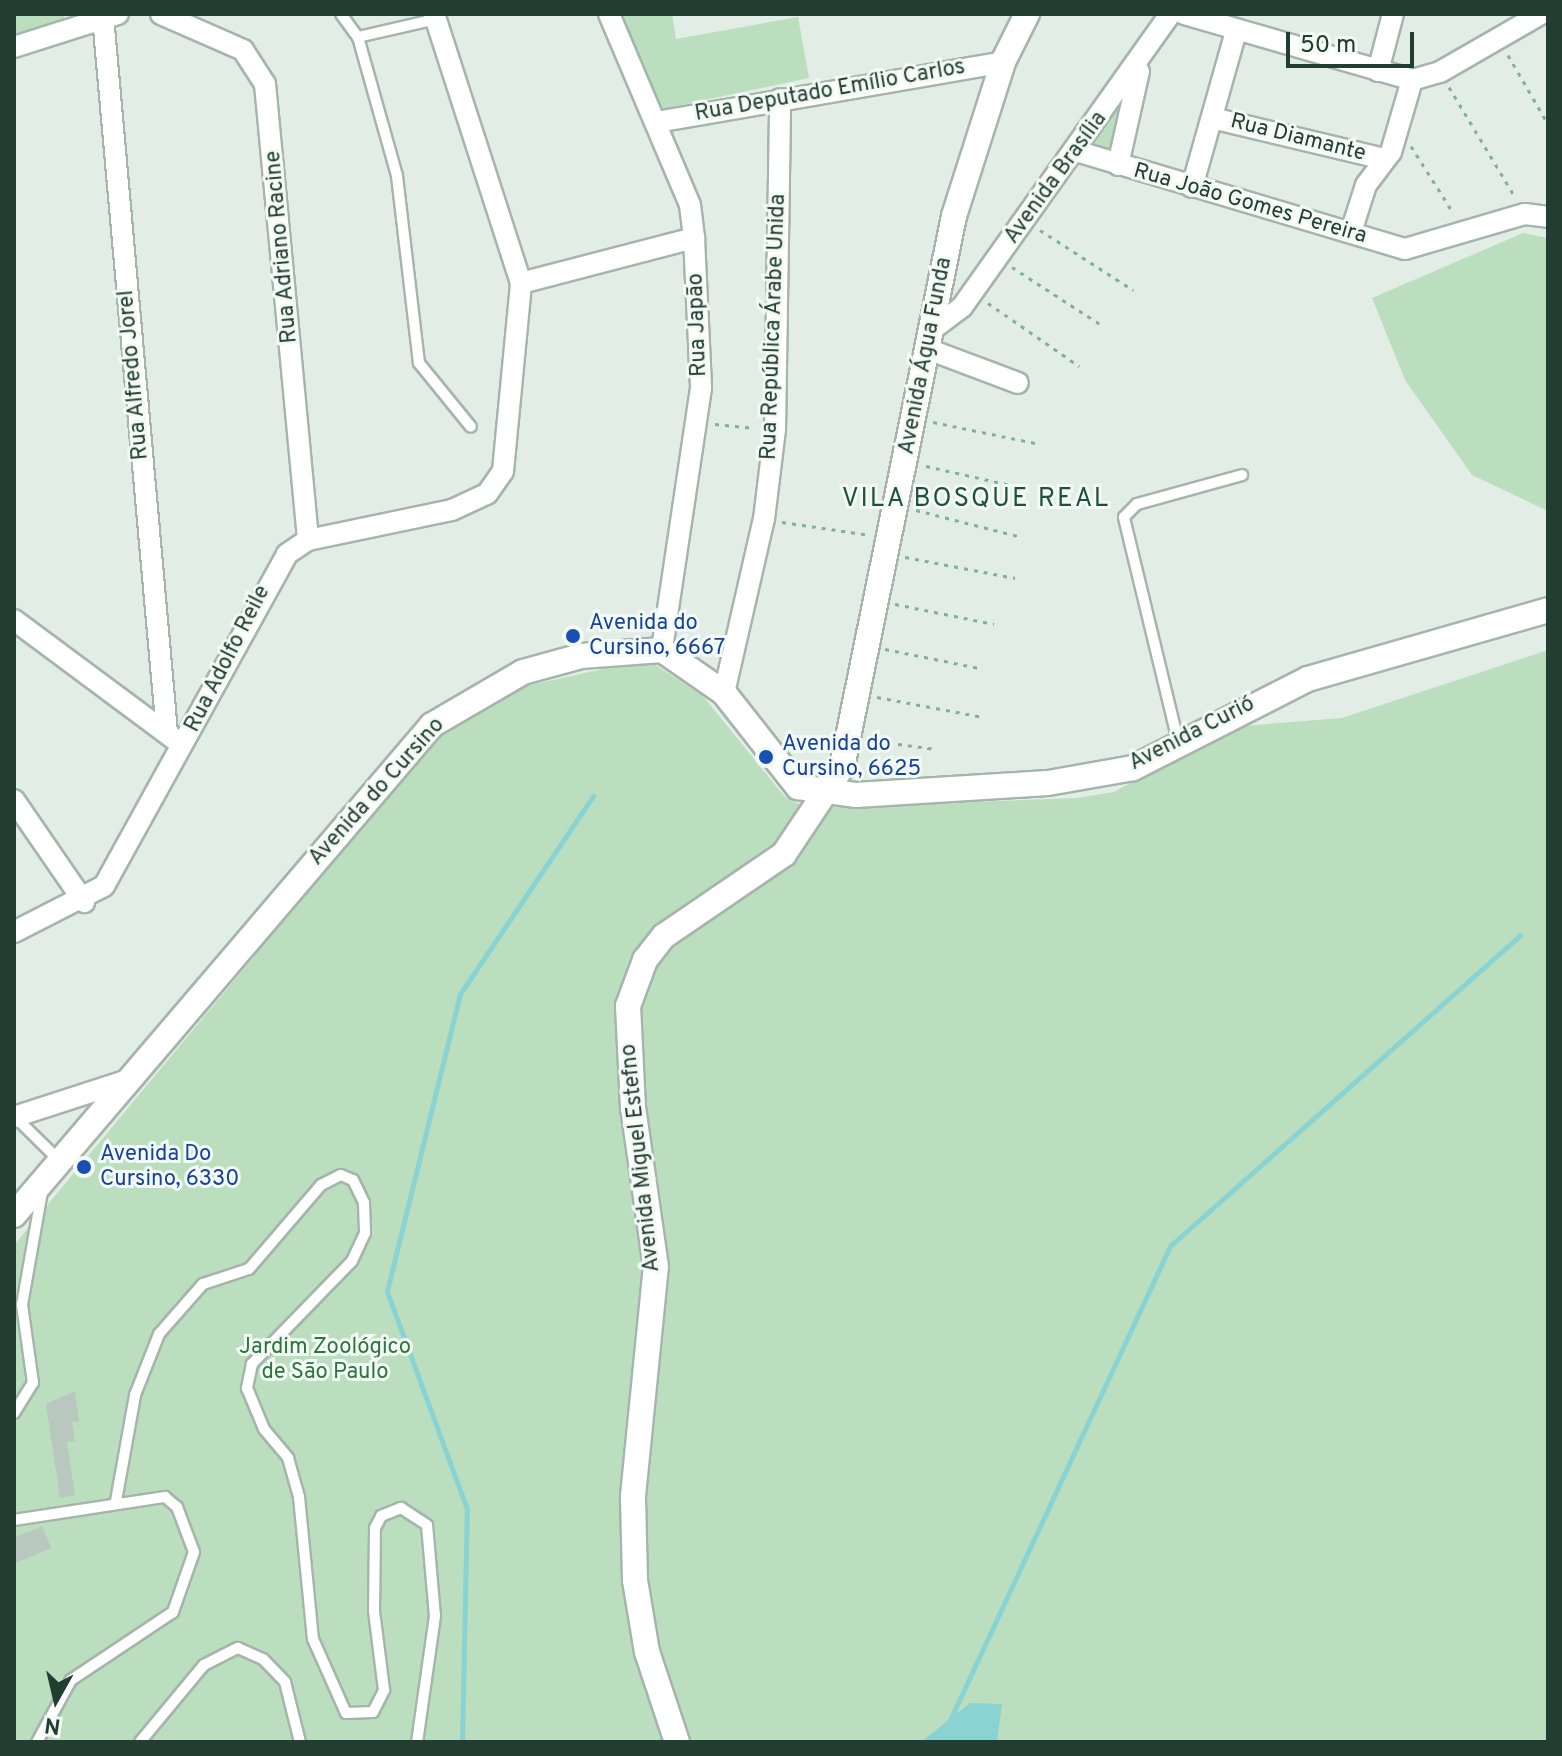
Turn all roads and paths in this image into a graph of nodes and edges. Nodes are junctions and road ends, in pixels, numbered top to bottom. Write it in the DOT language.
graph roads {
  1 [pos="161,14"];
  2 [pos="341,14"];
  3 [pos="609,14"];
  4 [pos="1027,14"];
  5 [pos="1170,14"];
  6 [pos="1184,14"];
  7 [pos="1393,14"];
  8 [pos="1540,14"];
  9 [pos="110,15"];
  10 [pos="435,17"];
  11 [pos="1236,32"];
  12 [pos="358,37"];
  13 [pos="1498,37"];
  14 [pos="14,47"];
  15 [pos="1141,61"];
  16 [pos="1003,62"];
  17 [pos="1378,71"];
  18 [pos="1440,72"];
  19 [pos="1412,80"];
  20 [pos="780,99"];
  21 [pos="1212,118"];
  22 [pos="657,122"];
  23 [pos="1548,124"];
  24 [pos="1399,127"];
  25 [pos="1076,151"];
  26 [pos="1384,159"];
  27 [pos="1118,165"];
  28 [pos="1192,187"];
  29 [pos="1525,214"];
  30 [pos="1548,217"];
  31 [pos="1024,219"];
  32 [pos="1351,232"];
  33 [pos="1467,234"];
  34 [pos="694,238"];
  35 [pos="999,258"];
  36 [pos="521,283"];
  37 [pos="1133,290"];
  38 [pos="972,292"];
  39 [pos="1103,326"];
  40 [pos="927,340"];
  41 [pos="1079,366"];
  42 [pos="1018,383"];
  43 [pos="913,418"];
  44 [pos="698,423"];
  45 [pos="471,427"];
  46 [pos="775,430"];
  47 [pos="1040,444"];
  48 [pos="906,462"];
  49 [pos="1242,475"];
  50 [pos="1024,488"];
  51 [pos="897,505"];
  52 [pos="764,519"];
  53 [pos="1018,536"];
  54 [pos="308,540"];
  55 [pos="888,546"];
  56 [pos="1015,578"];
  57 [pos="876,599"];
  58 [pos="1548,610"];
  59 [pos="14,620"];
  60 [pos="994,624"];
  61 [pos="866,645"];
  62 [pos="662,650"];
  63 [pos="979,668"];
  64 [pos="724,693"];
  65 [pos="857,693"];
  66 [pos="983,717"];
  67 [pos="167,732"];
  68 [pos="849,737"];
  69 [pos="1178,741"];
  70 [pos="184,747"];
  71 [pos="935,749"];
  72 [pos="825,796"];
  73 [pos="14,800"];
  74 [pos="84,902"];
  75 [pos="14,932"];
  76 [pos="128,1080"];
  77 [pos="14,1116"];
  78 [pos="60,1161"];
  79 [pos="43,1181"];
  80 [pos="14,1215"];
  81 [pos="18,1307"];
  82 [pos="14,1413"];
  83 [pos="116,1501"];
  84 [pos="14,1520"];
  85 [pos="37,1742"];
  86 [pos="140,1742"];
  87 [pos="300,1742"];
  88 [pos="417,1742"];
  89 [pos="677,1742"];
  1 -- 54 [label="street, Rua Adriano Racine"];
  2 -- 12 [label="lane"];
  3 -- 22 [label="street, Rua Japão"];
  4 -- 16 [label="main road, Avenida Água Funda"];
  5 -- 15 [label="street, Avenida Brasília"];
  6 -- 11 [label="street"];
  7 -- 17 [label="street"];
  8 -- 13 [label="street"];
  9 -- 14 [label="street"];
  9 -- 67 [label="street, Rua Alfredo Jorel"];
  10 -- 12 [label="lane"];
  10 -- 36 [label="street"];
  11 -- 17 [label="street"];
  11 -- 21 [label="street"];
  12 -- 45 [label="lane"];
  13 -- 18 [label="street"];
  13 -- 23 [label="path"];
  15 -- 25 [label="street, Avenida Brasília"];
  15 -- 27 [label="street"];
  16 -- 20 [label="street, Rua Deputado Emílio Carlos"];
  16 -- 40 [label="main road, Avenida Água Funda"];
  17 -- 19 [label="street"];
  18 -- 19 [label="street"];
  18 -- 29 [label="path"];
  19 -- 24 [label="street"];
  20 -- 22 [label="street, Rua Deputado Emílio Carlos"];
  20 -- 46 [label="street, Rua República Árabe Unida"];
  21 -- 26 [label="street, Rua Diamante"];
  21 -- 28 [label="street"];
  22 -- 34 [label="street, Rua Japão"];
  24 -- 26 [label="street"];
  24 -- 33 [label="path"];
  25 -- 27 [label="street, Rua João Gomes Pereira"];
  25 -- 31 [label="street, Avenida Brasília"];
  26 -- 32 [label="street"];
  27 -- 28 [label="street, Rua João Gomes Pereira"];
  28 -- 32 [label="street, Rua João Gomes Pereira"];
  29 -- 30 [label="street"];
  29 -- 33 [label="street"];
  31 -- 35 [label="street, Avenida Brasília"];
  31 -- 37 [label="path"];
  32 -- 33 [label="street, Rua João Gomes Pereira"];
  34 -- 36 [label="street"];
  34 -- 44 [label="street, Rua Japão"];
  35 -- 38 [label="street, Avenida Brasília"];
  35 -- 39 [label="path"];
  36 -- 54 [label="street, Rua Adolfo Reile"];
  38 -- 40 [label="street, Avenida Brasília"];
  38 -- 41 [label="path"];
  40 -- 42 [label="street"];
  40 -- 43 [label="main road, Avenida Água Funda"];
  43 -- 47 [label="path"];
  43 -- 48 [label="main road, Avenida Água Funda"];
  44 -- 46 [label="path"];
  44 -- 62 [label="street, Rua Japão"];
  46 -- 52 [label="street, Rua República Árabe Unida"];
  48 -- 50 [label="path"];
  48 -- 51 [label="main road, Avenida Água Funda"];
  49 -- 69 [label="lane"];
  51 -- 53 [label="path"];
  51 -- 55 [label="main road, Avenida Água Funda"];
  52 -- 55 [label="path"];
  52 -- 64 [label="street, Rua República Árabe Unida"];
  54 -- 70 [label="street, Rua Adolfo Reile"];
  55 -- 56 [label="path"];
  55 -- 57 [label="main road, Avenida Água Funda"];
  57 -- 60 [label="path"];
  57 -- 61 [label="main road, Avenida Água Funda"];
  58 -- 69 [label="main road, Avenida Curió"];
  59 -- 67 [label="street"];
  61 -- 63 [label="path"];
  61 -- 65 [label="main road, Avenida Água Funda"];
  62 -- 64 [label="main road"];
  62 -- 76 [label="main road, Avenida do Cursino"];
  64 -- 72 [label="main road"];
  65 -- 66 [label="path"];
  65 -- 68 [label="main road, Avenida Água Funda"];
  67 -- 70 [label="street"];
  68 -- 71 [label="path"];
  68 -- 72 [label="main road, Avenida Água Funda"];
  69 -- 72 [label="main road, Avenida Curió"];
  70 -- 74 [label="street, Rua Adolfo Reile"];
  72 -- 89 [label="main road, Avenida Miguel Estefno"];
  73 -- 74 [label="street"];
  74 -- 75 [label="street, Rua Adolfo Reile"];
  76 -- 77 [label="street"];
  76 -- 78 [label="main road, Avenida do Cursino"];
  77 -- 78 [label="lane"];
  78 -- 79 [label="main road, Avenida do Cursino"];
  79 -- 80 [label="main road, Avenida do Cursino"];
  79 -- 81 [label="lane"];
  81 -- 82 [label="lane"];
  83 -- 84 [label="lane"];
  83 -- 85 [label="lane"];
  83 -- 88 [label="lane"];
  86 -- 87 [label="lane"];
}
